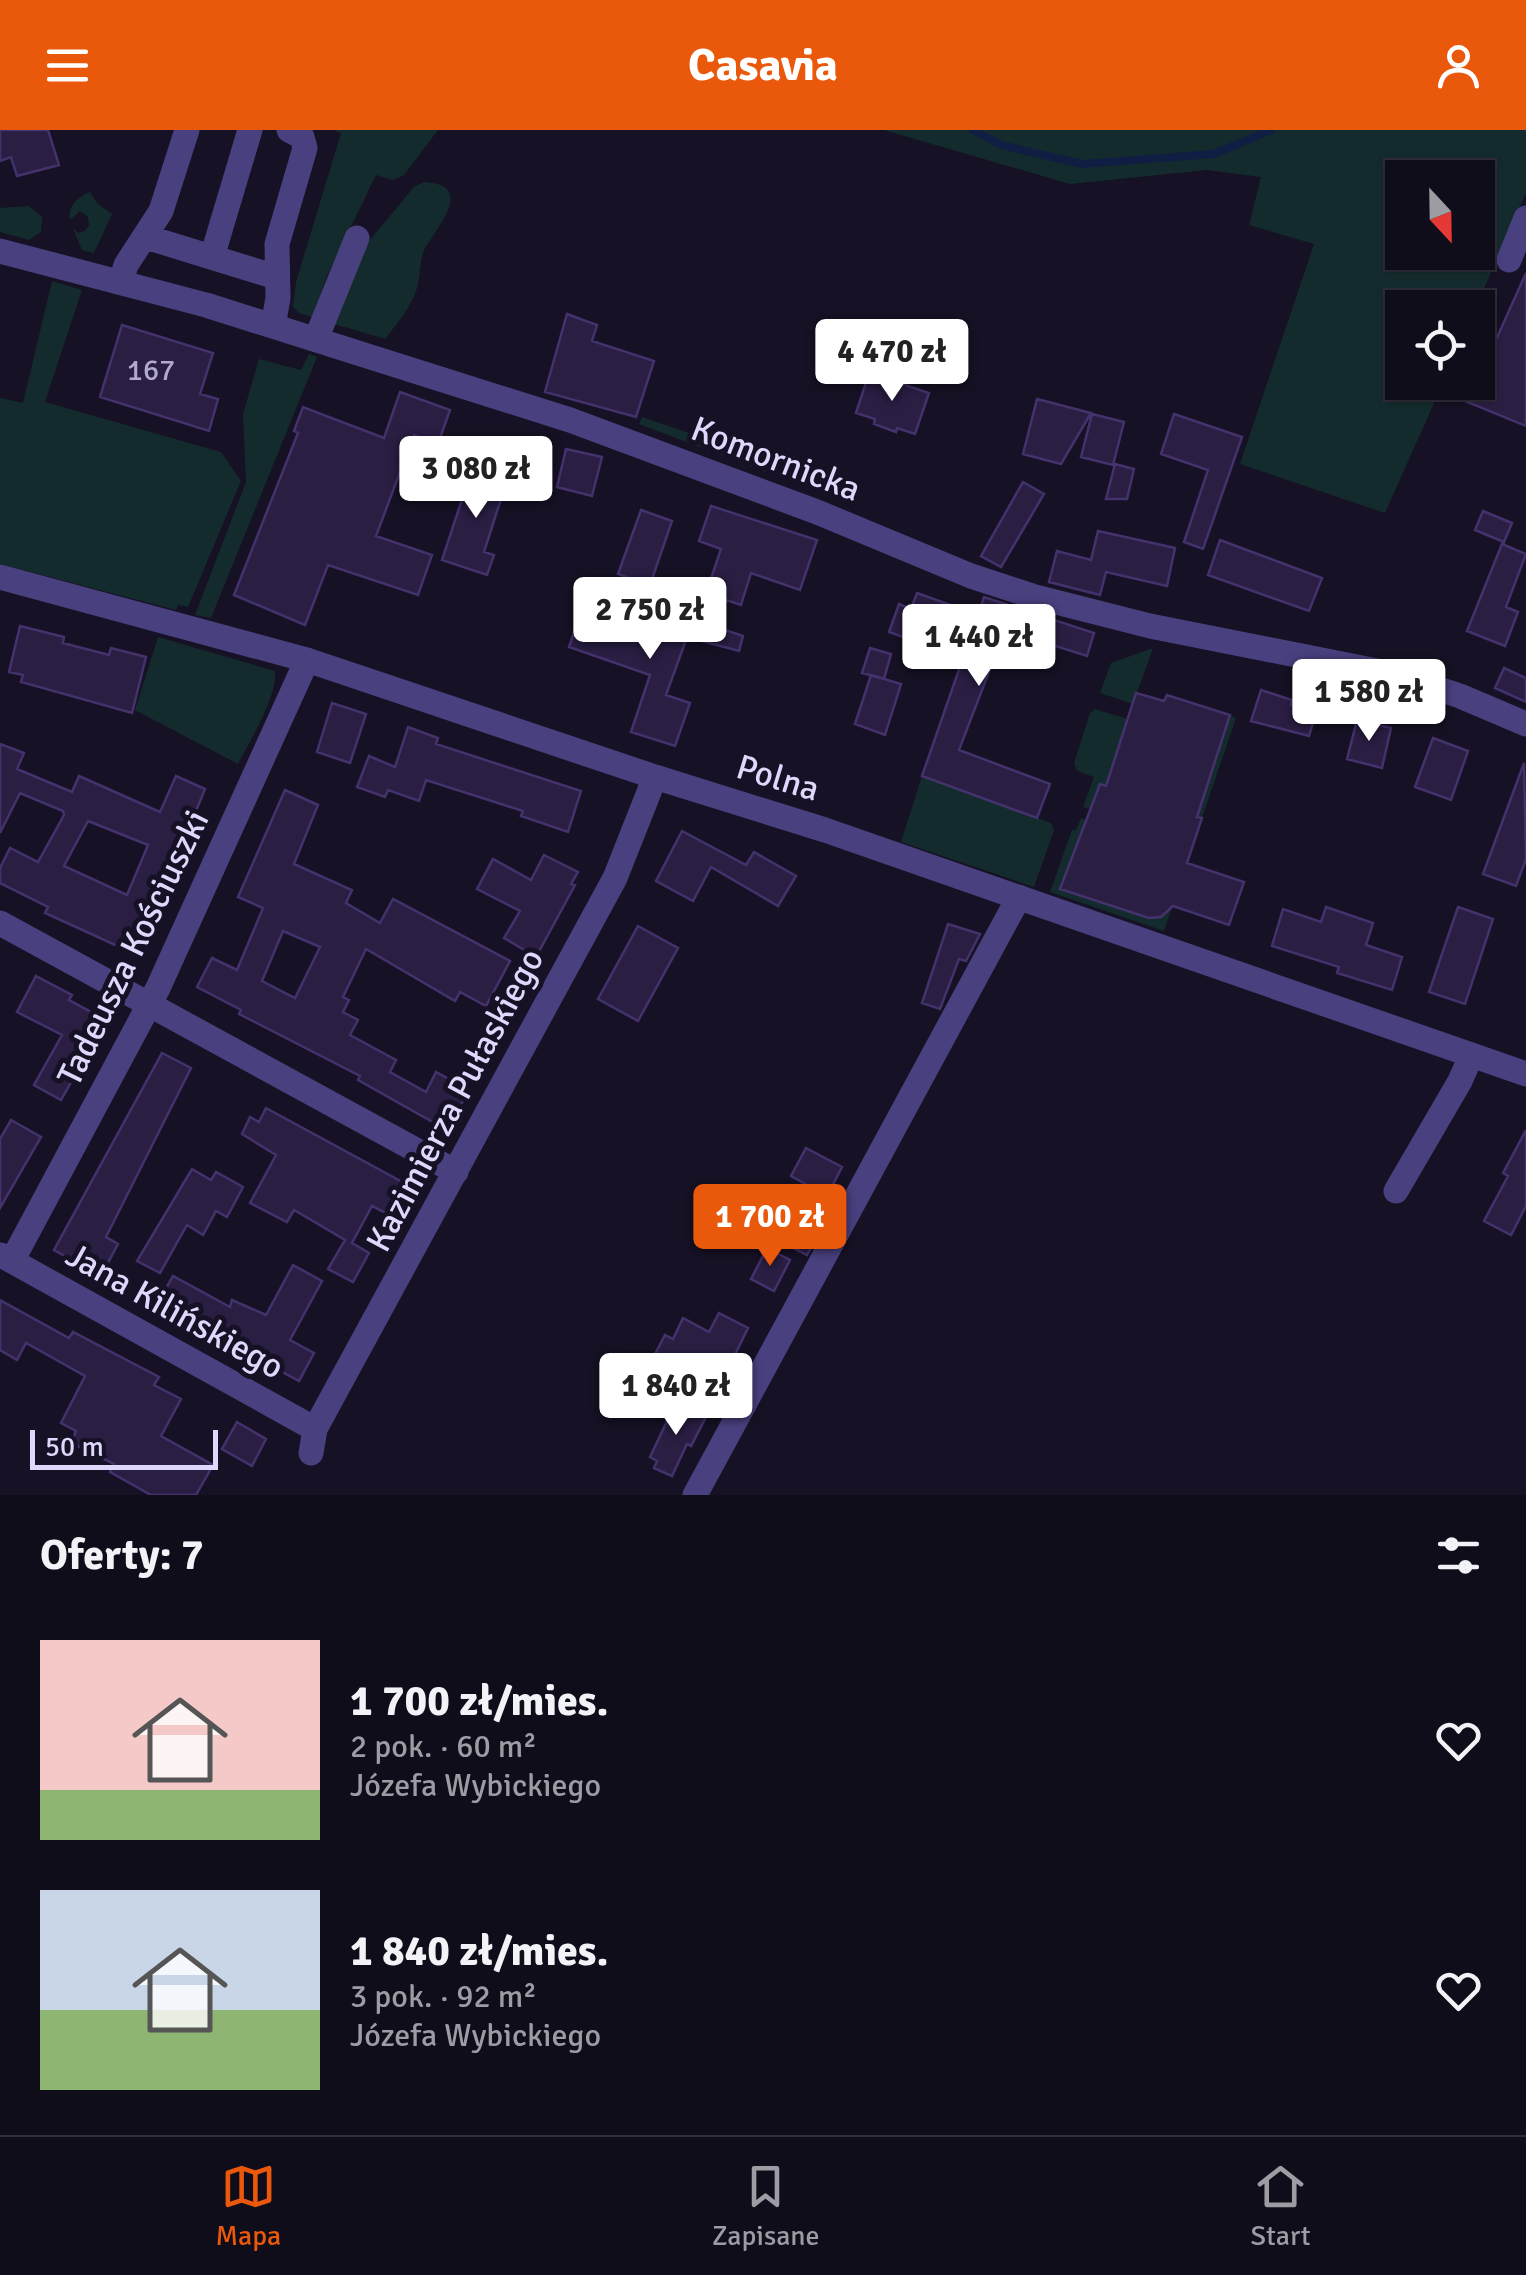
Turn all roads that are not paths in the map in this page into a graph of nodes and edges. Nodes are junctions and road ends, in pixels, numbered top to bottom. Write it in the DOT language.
graph roads {
  1 [pos="186,130"];
  2 [pos="250,130"];
  3 [pos="288,130"];
  4 [pos="1526,218"];
  5 [pos="146,237"];
  6 [pos="357,238"];
  7 [pos="0,251"];
  8 [pos="212,257"];
  9 [pos="1509,260"];
  10 [pos="276,276"];
  11 [pos="121,281"];
  12 [pos="274,326"];
  13 [pos="316,339"];
  14 [pos="0,577"];
  15 [pos="307,660"];
  16 [pos="1526,724"];
  17 [pos="655,777"];
  18 [pos="1018,898"];
  19 [pos="0,924"];
  20 [pos="149,1006"];
  21 [pos="1471,1056"];
  22 [pos="1526,1074"];
  23 [pos="456,1172"];
  24 [pos="1396,1191"];
  25 [pos="6,1258"];
  26 [pos="313,1441"];
  27 [pos="695,1495"];
  1 -- 5 [label="street"];
  2 -- 8 [label="street"];
  3 -- 10 [label="street"];
  4 -- 9 [label="street"];
  5 -- 8 [label="street"];
  5 -- 11 [label="street"];
  6 -- 13 [label="street"];
  7 -- 11 [label="street, Komornicka"];
  8 -- 10 [label="street"];
  10 -- 12 [label="street"];
  11 -- 12 [label="street, Komornicka"];
  12 -- 13 [label="street, Komornicka"];
  13 -- 16 [label="street, Komornicka"];
  14 -- 15 [label="street, Polna"];
  15 -- 17 [label="street, Polna"];
  15 -- 20 [label="street, Tadeusza Kościuszki"];
  17 -- 18 [label="street, Polna"];
  17 -- 23 [label="street, Kazimierza Pułaskiego"];
  18 -- 21 [label="street, Polna"];
  18 -- 27 [label="street"];
  19 -- 20 [label="street"];
  20 -- 23 [label="street"];
  20 -- 25 [label="street, Tadeusza Kościuszki"];
  21 -- 22 [label="street, Polna"];
  21 -- 24 [label="street"];
  23 -- 26 [label="street, Kazimierza Pułaskiego"];
  25 -- 26 [label="street, Jana Kilińskiego"];
}
